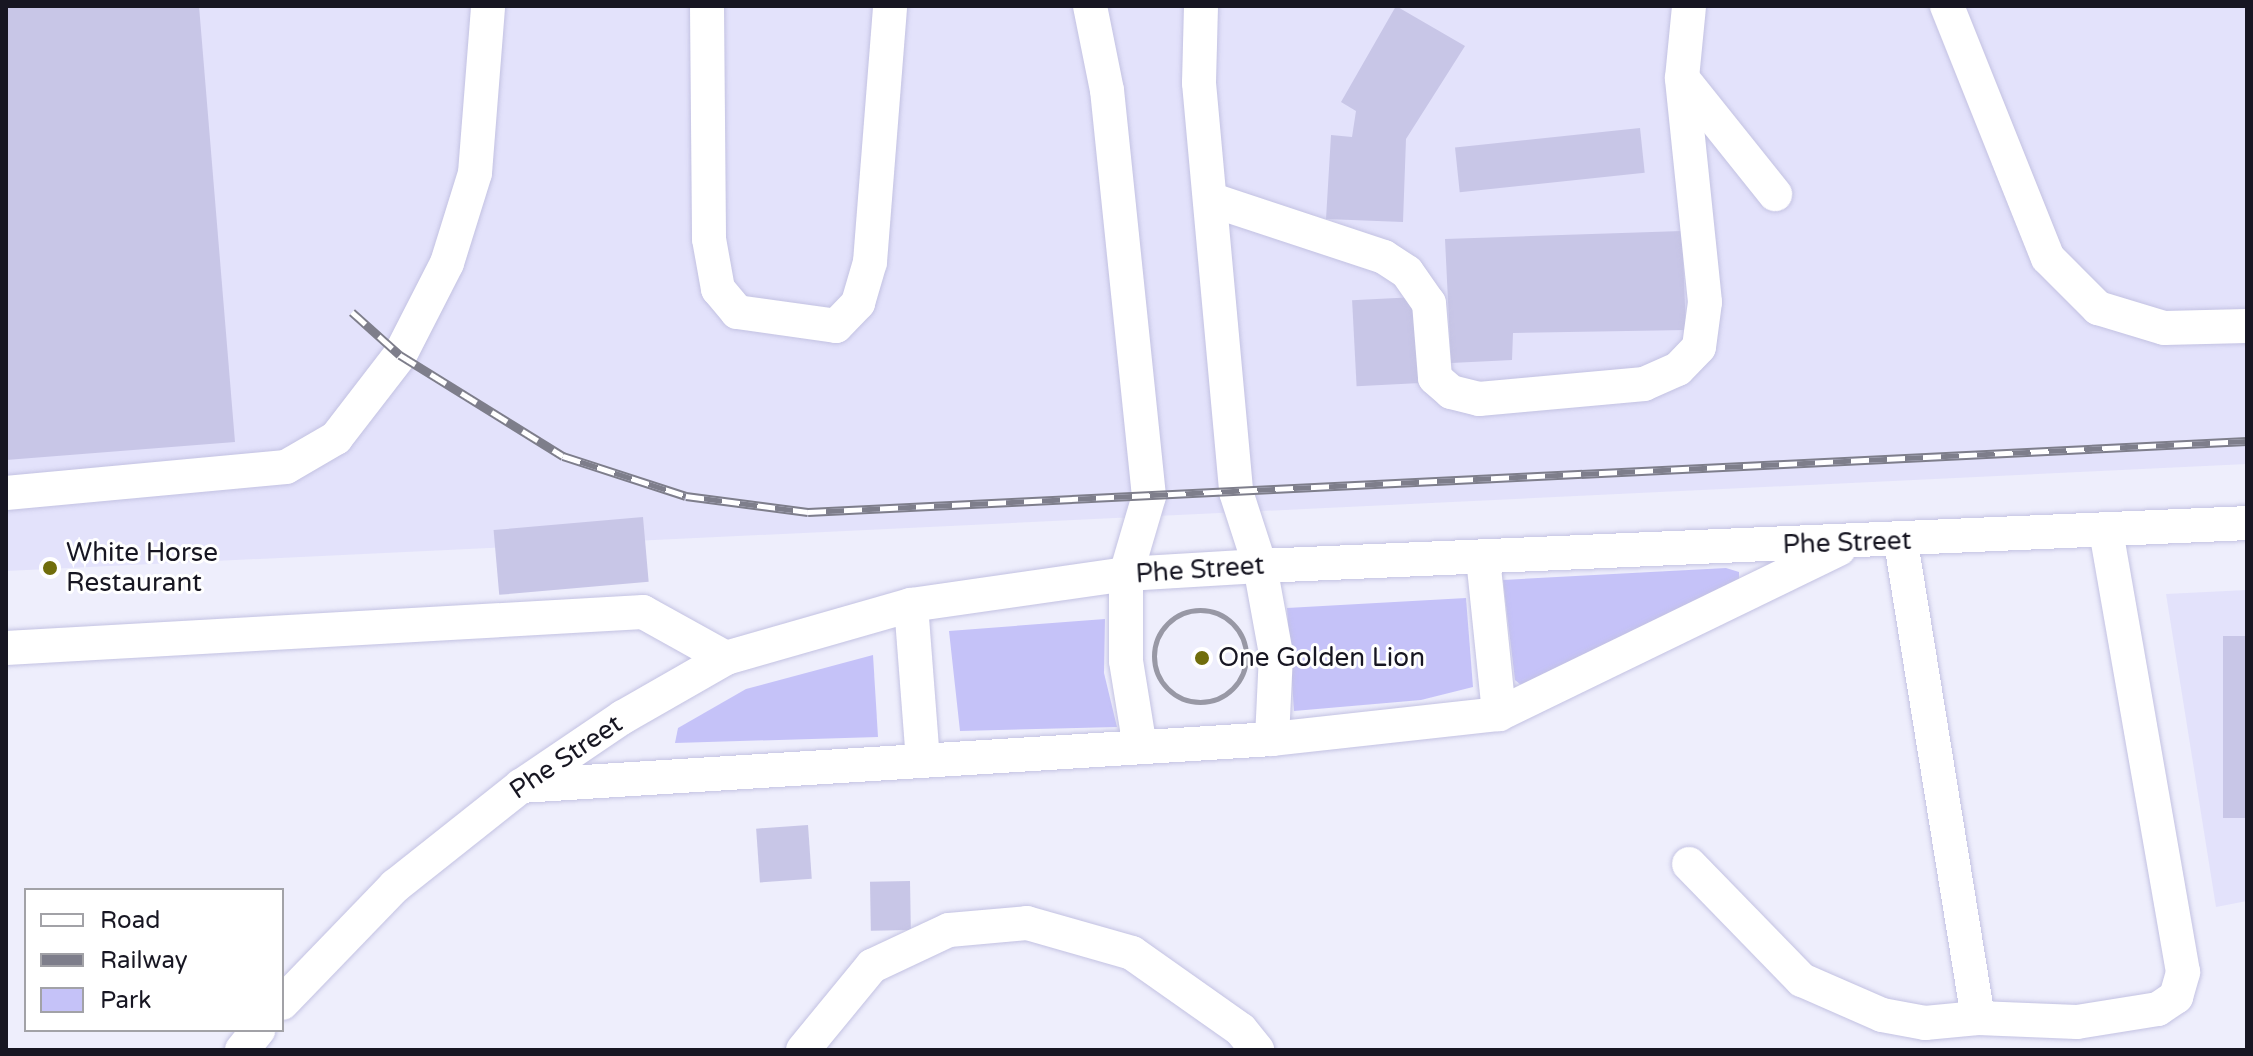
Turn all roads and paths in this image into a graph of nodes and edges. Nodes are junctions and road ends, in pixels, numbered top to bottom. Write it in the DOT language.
graph roads {
  1 [pos="488,6"];
  2 [pos="707,6"];
  3 [pos="890,6"];
  4 [pos="1090,6"];
  5 [pos="1201,6"];
  6 [pos="1947,6"];
  7 [pos="1690,7"];
  8 [pos="1682,78"];
  9 [pos="1775,194"];
  10 [pos="1212,200"];
  11 [pos="2247,326"];
  12 [pos="6,493"];
  13 [pos="2247,523"];
  14 [pos="2106,530"];
  15 [pos="1901,541"];
  16 [pos="1850,544"];
  17 [pos="1483,558"];
  18 [pos="1260,566"];
  19 [pos="1126,574"];
  20 [pos="911,605"];
  21 [pos="1179,614"];
  22 [pos="6,648"];
  23 [pos="726,658"];
  24 [pos="1499,714"];
  25 [pos="1272,739"];
  26 [pos="1140,747"];
  27 [pos="923,760"];
  28 [pos="521,786"];
  29 [pos="1689,864"];
  30 [pos="284,1001"];
  31 [pos="1978,1018"];
  32 [pos="256,1032"];
  33 [pos="242,1050"];
  34 [pos="803,1050"];
  35 [pos="1257,1050"];
  1 -- 12 [label="street"];
  2 -- 3 [label="street"];
  4 -- 19 [label="street"];
  5 -- 10 [label="street"];
  6 -- 11 [label="street"];
  7 -- 8 [label="street"];
  8 -- 9 [label="street"];
  8 -- 10 [label="street"];
  10 -- 18 [label="street"];
  13 -- 14 [label="street, Phe Street"];
  14 -- 15 [label="street, Phe Street"];
  14 -- 31 [label="street"];
  15 -- 16 [label="street, Phe Street"];
  15 -- 31 [label="street"];
  16 -- 17 [label="street, Phe Street"];
  16 -- 24 [label="street"];
  17 -- 18 [label="street, Phe Street"];
  17 -- 24 [label="street"];
  18 -- 19 [label="street, Phe Street"];
  18 -- 25 [label="street"];
  19 -- 20 [label="street, Phe Street"];
  19 -- 26 [label="street"];
  20 -- 23 [label="street, Phe Street"];
  20 -- 27 [label="street"];
  21 -- 21 [label="path"];
  22 -- 23 [label="street"];
  23 -- 28 [label="street, Phe Street"];
  24 -- 25 [label="street"];
  25 -- 26 [label="street"];
  26 -- 27 [label="street"];
  27 -- 28 [label="street"];
  28 -- 30 [label="street, Phe Street"];
  29 -- 31 [label="street"];
  32 -- 33 [label="street"];
  34 -- 35 [label="street"];
}
